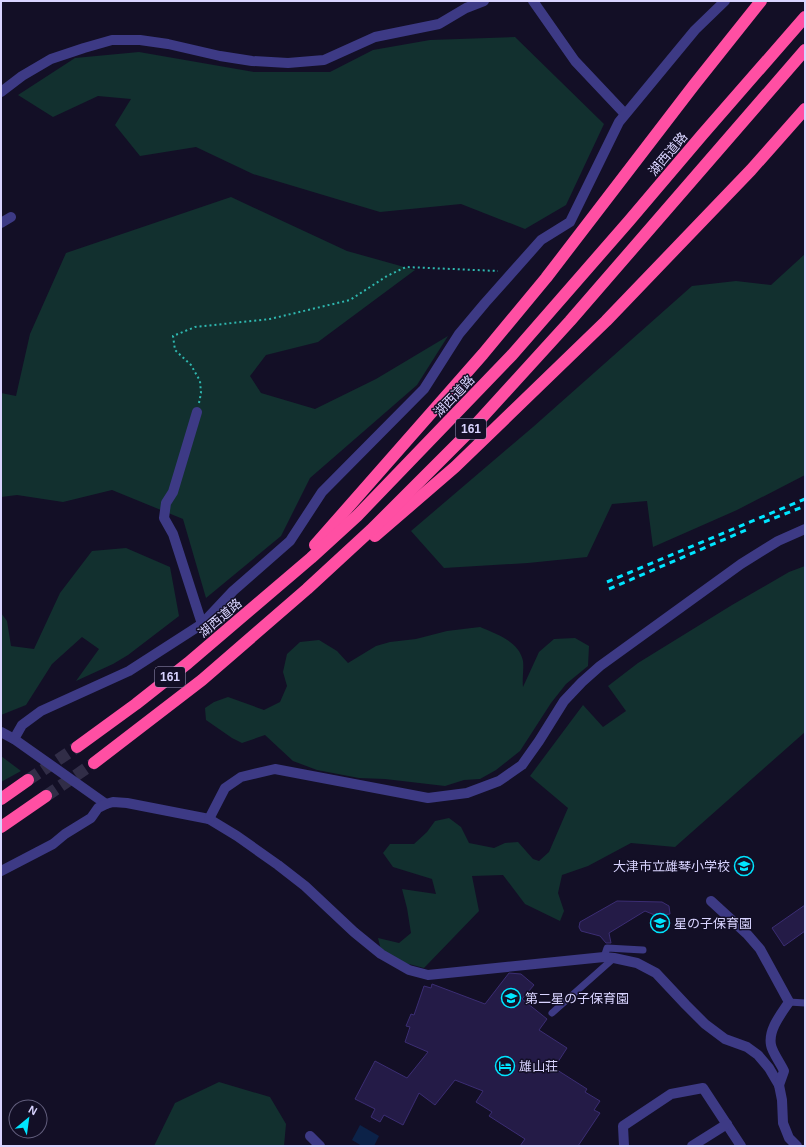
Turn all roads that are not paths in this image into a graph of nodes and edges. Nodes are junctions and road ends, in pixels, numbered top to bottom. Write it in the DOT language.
graph roads {
  1 [pos="484,1"];
  2 [pos="533,1"];
  3 [pos="724,1"];
  4 [pos="761,1"];
  5 [pos="805,17"];
  6 [pos="805,50"];
  7 [pos="1,92"];
  8 [pos="805,109"];
  9 [pos="625,114"];
  10 [pos="11,217"];
  11 [pos="1,223"];
  12 [pos="197,412"];
  13 [pos="805,529"];
  14 [pos="307,589"];
  15 [pos="260,602"];
  16 [pos="202,624"];
  17 [pos="1,732"];
  18 [pos="14,739"];
  19 [pos="77,747"];
  20 [pos="94,763"];
  21 [pos="28,780"];
  22 [pos="46,796"];
  23 [pos="1,799"];
  24 [pos="106,804"];
  25 [pos="209,819"];
  26 [pos="1,827"];
  27 [pos="1,871"];
  28 [pos="711,901"];
  29 [pos="643,950"];
  30 [pos="609,957"];
  31 [pos="789,1002"];
  32 [pos="805,1004"];
  33 [pos="552,1013"];
  34 [pos="779,1085"];
  35 [pos="727,1124"];
  36 [pos="310,1136"];
  37 [pos="320,1146"];
  38 [pos="624,1146"];
  39 [pos="692,1146"];
  40 [pos="741,1146"];
  41 [pos="798,1146"];
  1 -- 7 [label="street"];
  2 -- 9 [label="street"];
  3 -- 9 [label="street"];
  4 -- 15 [label="highway"];
  5 -- 15 [label="highway, 湖西道路 / 161"];
  6 -- 14 [label="highway, 161"];
  8 -- 14 [label="highway"];
  9 -- 16 [label="street"];
  10 -- 11 [label="street"];
  12 -- 16 [label="street"];
  13 -- 25 [label="street"];
  14 -- 20 [label="highway, 161"];
  15 -- 19 [label="highway, 湖西道路 / 161"];
  16 -- 18 [label="street"];
  17 -- 18 [label="street"];
  18 -- 24 [label="street"];
  21 -- 23 [label="highway"];
  22 -- 26 [label="highway"];
  24 -- 25 [label="street"];
  24 -- 27 [label="street"];
  25 -- 30 [label="street"];
  28 -- 31 [label="street"];
  29 -- 30 [label="lane"];
  30 -- 33 [label="lane"];
  30 -- 34 [label="street"];
  31 -- 32 [label="lane"];
  31 -- 34 [label="street"];
  34 -- 41 [label="street"];
  35 -- 38 [label="street"];
  35 -- 39 [label="street"];
  35 -- 40 [label="street"];
  36 -- 37 [label="street"];
}
